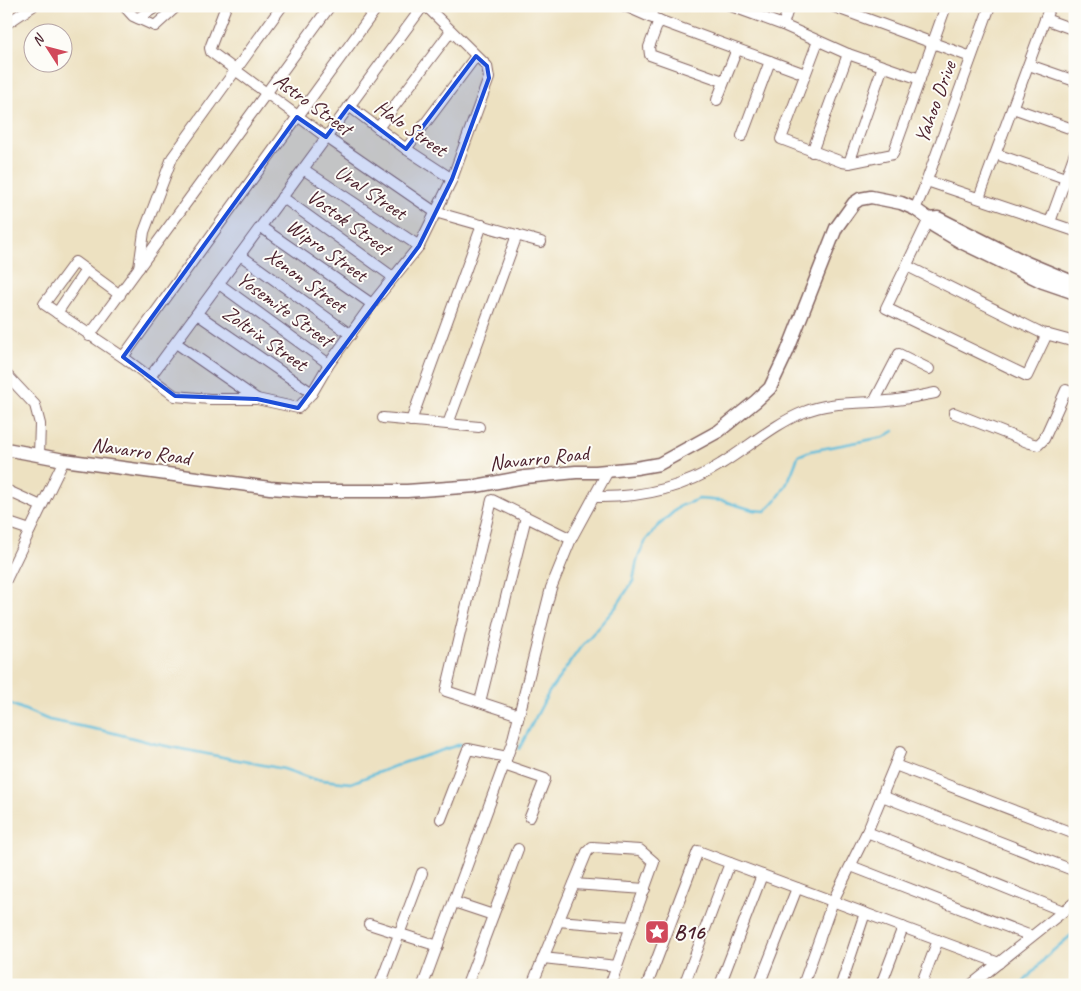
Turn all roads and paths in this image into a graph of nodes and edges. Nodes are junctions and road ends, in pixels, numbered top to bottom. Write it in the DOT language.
graph roads {
  1 [pos="32,6"];
  2 [pos="124,6"];
  3 [pos="158,6"];
  4 [pos="177,6"];
  5 [pos="226,6"];
  6 [pos="282,6"];
  7 [pos="330,6"];
  8 [pos="378,6"];
  9 [pos="424,6"];
  10 [pos="625,6"];
  11 [pos="654,6"];
  12 [pos="731,6"];
  13 [pos="789,6"];
  14 [pos="832,6"];
  15 [pos="990,6"];
  16 [pos="1050,6"];
  17 [pos="945,7"];
  18 [pos="138,18"];
  19 [pos="654,19"];
  20 [pos="1045,20"];
  21 [pos="6,24"];
  22 [pos="783,25"];
  23 [pos="1075,30"];
  24 [pos="451,31"];
  25 [pos="818,41"];
  26 [pos="933,43"];
  27 [pos="737,49"];
  28 [pos="848,54"];
  29 [pos="476,56"];
  30 [pos="971,57"];
  31 [pos="770,61"];
  32 [pos="1029,65"];
  33 [pos="883,66"];
  34 [pos="235,70"];
  35 [pos="805,74"];
  36 [pos="920,79"];
  37 [pos="724,81"];
  38 [pos="1075,81"];
  39 [pos="266,94"];
  40 [pos="717,100"];
  41 [pos="349,106"];
  42 [pos="1013,108"];
  43 [pos="297,117"];
  44 [pos="378,128"];
  45 [pos="1075,130"];
  46 [pos="742,136"];
  47 [pos="326,137"];
  48 [pos="406,149"];
  49 [pos="812,152"];
  50 [pos="1075,153"];
  51 [pos="996,154"];
  52 [pos="849,163"];
  53 [pos="303,169"];
  54 [pos="1065,178"];
  55 [pos="452,179"];
  56 [pos="927,181"];
  57 [pos="282,198"];
  58 [pos="979,198"];
  59 [pos="915,209"];
  60 [pos="435,212"];
  61 [pos="930,219"];
  62 [pos="1050,222"];
  63 [pos="482,225"];
  64 [pos="261,227"];
  65 [pos="1075,231"];
  66 [pos="517,235"];
  67 [pos="542,242"];
  68 [pos="419,246"];
  69 [pos="240,255"];
  70 [pos="907,266"];
  71 [pos="139,269"];
  72 [pos="86,270"];
  73 [pos="393,277"];
  74 [pos="1075,283"];
  75 [pos="219,284"];
  76 [pos="1075,293"];
  77 [pos="120,295"];
  78 [pos="372,304"];
  79 [pos="57,313"];
  80 [pos="197,314"];
  81 [pos="1047,334"];
  82 [pos="351,335"];
  83 [pos="90,336"];
  84 [pos="1075,342"];
  85 [pos="176,343"];
  86 [pos="123,357"];
  87 [pos="329,364"];
  88 [pos="929,369"];
  89 [pos="6,374"];
  90 [pos="150,377"];
  91 [pos="312,393"];
  92 [pos="935,393"];
  93 [pos="1075,394"];
  94 [pos="257,399"];
  95 [pos="874,402"];
  96 [pos="954,413"];
  97 [pos="383,418"];
  98 [pos="412,421"];
  99 [pos="448,424"];
  100 [pos="479,427"];
  101 [pos="6,450"];
  102 [pos="39,455"];
  103 [pos="64,460"];
  104 [pos="608,471"];
  105 [pos="6,490"];
  106 [pos="594,497"];
  107 [pos="42,506"];
  108 [pos="526,517"];
  109 [pos="6,522"];
  110 [pos="30,530"];
  111 [pos="571,540"];
  112 [pos="6,555"];
  113 [pos="17,558"];
  114 [pos="6,580"];
  115 [pos="480,702"];
  116 [pos="519,715"];
  117 [pos="900,752"];
  118 [pos="505,761"];
  119 [pos="895,765"];
  120 [pos="882,796"];
  121 [pos="530,817"];
  122 [pos="442,819"];
  123 [pos="867,832"];
  124 [pos="1075,834"];
  125 [pos="518,848"];
  126 [pos="730,864"];
  127 [pos="851,866"];
  128 [pos="1075,871"];
  129 [pos="422,873"];
  130 [pos="762,875"];
  131 [pos="574,884"];
  132 [pos="797,888"];
  133 [pos="645,890"];
  134 [pos="833,901"];
  135 [pos="454,902"];
  136 [pos="1075,902"];
  137 [pos="1063,911"];
  138 [pos="865,913"];
  139 [pos="493,915"];
  140 [pos="558,921"];
  141 [pos="369,924"];
  142 [pos="631,927"];
  143 [pos="903,927"];
  144 [pos="399,934"];
  145 [pos="1031,936"];
  146 [pos="938,940"];
  147 [pos="438,946"];
  148 [pos="543,958"];
  149 [pos="999,963"];
  150 [pos="617,966"];
  151 [pos="380,985"];
  152 [pos="423,985"];
  153 [pos="467,985"];
  154 [pos="532,985"];
  155 [pos="610,985"];
  156 [pos="647,985"];
  157 [pos="684,985"];
  158 [pos="720,985"];
  159 [pos="758,985"];
  160 [pos="804,985"];
  161 [pos="841,985"];
  162 [pos="881,985"];
  163 [pos="921,985"];
  164 [pos="971,985"];
  1 -- 21 [label="street"];
  2 -- 18 [label="street"];
  3 -- 18 [label="street"];
  4 -- 18 [label="street"];
  5 -- 34 [label="street, Astro Street"];
  6 -- 34 [label="street"];
  7 -- 39 [label="street"];
  8 -- 43 [label="street"];
  9 -- 24 [label="street"];
  9 -- 41 [label="street"];
  10 -- 19 [label="street"];
  11 -- 19 [label="street"];
  12 -- 22 [label="street"];
  13 -- 22 [label="street"];
  14 -- 26 [label="street"];
  15 -- 30 [label="street, Yahoo Drive"];
  16 -- 20 [label="street"];
  17 -- 26 [label="street"];
  19 -- 27 [label="street"];
  19 -- 37 [label="street"];
  20 -- 23 [label="street"];
  20 -- 32 [label="street"];
  22 -- 25 [label="street"];
  24 -- 29 [label="street"];
  24 -- 44 [label="street"];
  25 -- 28 [label="street"];
  25 -- 35 [label="street"];
  26 -- 30 [label="street"];
  26 -- 36 [label="street"];
  27 -- 31 [label="street"];
  27 -- 37 [label="street"];
  28 -- 33 [label="street"];
  28 -- 49 [label="street"];
  29 -- 48 [label="street"];
  29 -- 55 [label="street"];
  30 -- 56 [label="street, Yahoo Drive"];
  31 -- 35 [label="street"];
  31 -- 46 [label="street"];
  32 -- 38 [label="street"];
  32 -- 42 [label="street"];
  33 -- 36 [label="street"];
  33 -- 52 [label="street"];
  34 -- 39 [label="street, Astro Street"];
  34 -- 71 [label="street"];
  35 -- 49 [label="street"];
  36 -- 52 [label="street"];
  37 -- 40 [label="street"];
  39 -- 43 [label="street, Astro Street"];
  39 -- 71 [label="street"];
  41 -- 44 [label="street, Halo Street"];
  41 -- 47 [label="street"];
  42 -- 45 [label="street"];
  42 -- 51 [label="street"];
  43 -- 47 [label="street, Astro Street"];
  43 -- 86 [label="street"];
  44 -- 48 [label="street, Halo Street"];
  47 -- 53 [label="street"];
  47 -- 60 [label="street, Astro Street"];
  48 -- 55 [label="street, Halo Street"];
  49 -- 52 [label="street"];
  50 -- 54 [label="street"];
  51 -- 54 [label="street"];
  51 -- 58 [label="street"];
  53 -- 57 [label="street"];
  53 -- 68 [label="street, Ural Street"];
  54 -- 62 [label="street"];
  55 -- 60 [label="street"];
  56 -- 58 [label="street"];
  56 -- 59 [label="street, Yahoo Drive"];
  57 -- 64 [label="street"];
  57 -- 73 [label="street, Vostok Street"];
  58 -- 62 [label="street"];
  59 -- 61 [label="street, Navarro Road"];
  59 -- 104 [label="street, Navarro Road"];
  60 -- 63 [label="street, Astro Street"];
  60 -- 68 [label="street"];
  61 -- 70 [label="street"];
  61 -- 74 [label="street"];
  61 -- 76 [label="street"];
  62 -- 65 [label="street"];
  63 -- 66 [label="street, Astro Street"];
  63 -- 98 [label="street"];
  64 -- 69 [label="street"];
  64 -- 78 [label="street, Wipro Street"];
  66 -- 67 [label="street, Astro Street"];
  66 -- 99 [label="street"];
  68 -- 73 [label="street"];
  69 -- 75 [label="street"];
  69 -- 82 [label="street, Xenon Street"];
  70 -- 81 [label="street"];
  70 -- 81 [label="street"];
  71 -- 77 [label="street"];
  72 -- 77 [label="street"];
  72 -- 79 [label="street"];
  72 -- 79 [label="street"];
  73 -- 78 [label="street"];
  75 -- 80 [label="street"];
  75 -- 87 [label="street, Yosemite Street"];
  77 -- 83 [label="street"];
  78 -- 82 [label="street"];
  79 -- 83 [label="street"];
  80 -- 85 [label="street"];
  80 -- 91 [label="street, Zoltrix Street"];
  81 -- 84 [label="street"];
  82 -- 87 [label="street"];
  83 -- 86 [label="street"];
  85 -- 90 [label="street"];
  85 -- 94 [label="street"];
  86 -- 90 [label="street"];
  87 -- 91 [label="street"];
  88 -- 95 [label="street"];
  89 -- 102 [label="street"];
  90 -- 94 [label="street"];
  91 -- 94 [label="street"];
  92 -- 95 [label="street"];
  93 -- 96 [label="street"];
  95 -- 106 [label="street"];
  97 -- 98 [label="street"];
  98 -- 99 [label="street"];
  99 -- 100 [label="street"];
  101 -- 102 [label="street, Navarro Road"];
  102 -- 103 [label="street, Navarro Road"];
  103 -- 104 [label="street, Navarro Road"];
  103 -- 107 [label="street"];
  104 -- 106 [label="street"];
  105 -- 107 [label="street"];
  106 -- 111 [label="street"];
  107 -- 110 [label="street"];
  108 -- 111 [label="street"];
  108 -- 115 [label="street"];
  108 -- 115 [label="street"];
  109 -- 110 [label="street"];
  110 -- 113 [label="street"];
  111 -- 116 [label="street"];
  112 -- 113 [label="street"];
  113 -- 114 [label="street"];
  115 -- 116 [label="street"];
  116 -- 118 [label="street"];
  117 -- 119 [label="street"];
  118 -- 121 [label="street"];
  118 -- 122 [label="street"];
  118 -- 135 [label="street"];
  119 -- 120 [label="street"];
  119 -- 124 [label="street"];
  120 -- 123 [label="street"];
  120 -- 128 [label="street"];
  123 -- 127 [label="street"];
  123 -- 137 [label="street"];
  125 -- 139 [label="street"];
  126 -- 130 [label="street"];
  126 -- 156 [label="street"];
  126 -- 157 [label="street"];
  127 -- 134 [label="street"];
  127 -- 145 [label="street"];
  129 -- 144 [label="street"];
  130 -- 132 [label="street"];
  130 -- 158 [label="street"];
  131 -- 133 [label="street"];
  131 -- 133 [label="street"];
  131 -- 140 [label="street"];
  132 -- 134 [label="street"];
  132 -- 159 [label="street"];
  133 -- 142 [label="street"];
  134 -- 138 [label="street"];
  134 -- 160 [label="street"];
  135 -- 139 [label="street"];
  135 -- 147 [label="street"];
  136 -- 137 [label="street"];
  137 -- 145 [label="street"];
  138 -- 143 [label="street"];
  138 -- 161 [label="street"];
  139 -- 153 [label="street"];
  140 -- 142 [label="street"];
  140 -- 148 [label="street"];
  141 -- 144 [label="street"];
  142 -- 150 [label="street"];
  143 -- 146 [label="street"];
  143 -- 162 [label="street"];
  144 -- 147 [label="street"];
  144 -- 151 [label="street"];
  145 -- 149 [label="street"];
  146 -- 149 [label="street"];
  146 -- 163 [label="street"];
  147 -- 152 [label="street"];
  148 -- 150 [label="street"];
  148 -- 154 [label="street"];
  149 -- 164 [label="street"];
  150 -- 155 [label="street"];
}
